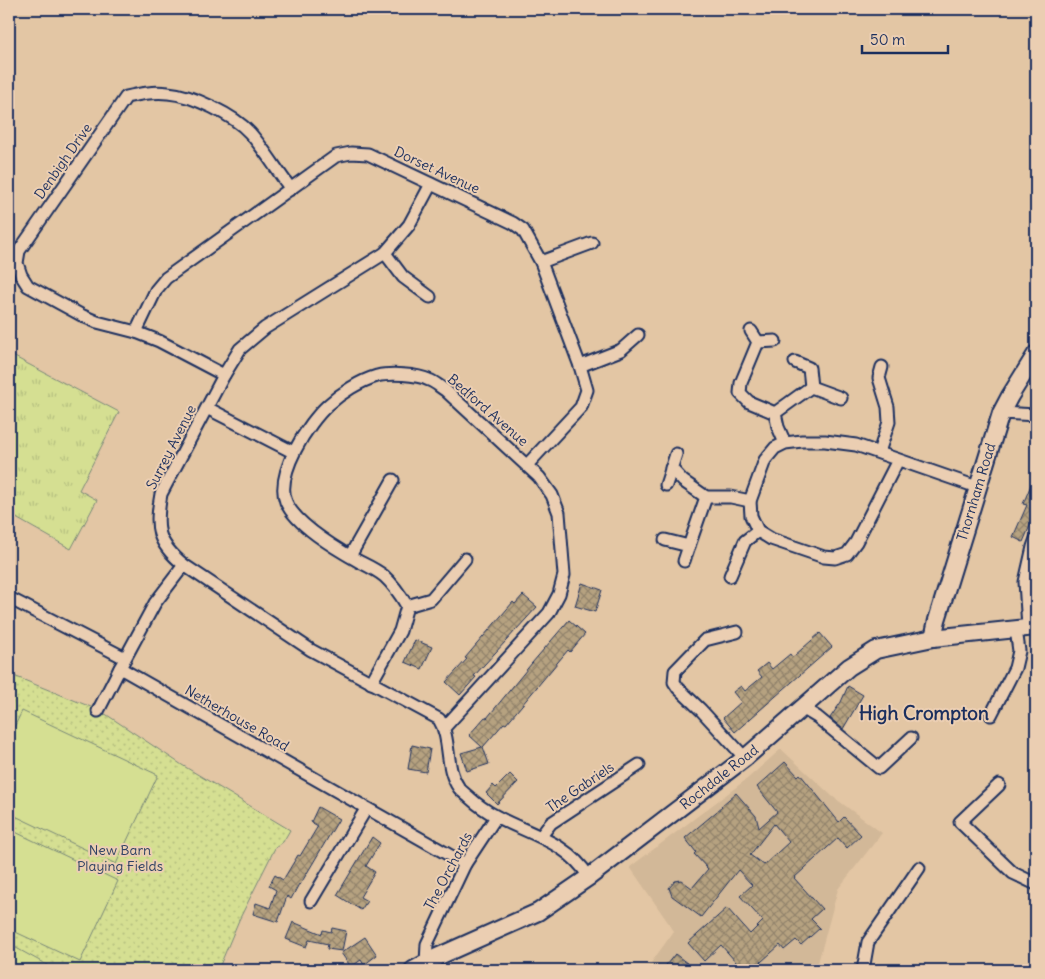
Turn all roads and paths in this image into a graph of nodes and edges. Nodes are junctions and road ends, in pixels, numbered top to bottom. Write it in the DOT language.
graph roads {
  1 [pos="431,184"];
  2 [pos="290,189"];
  3 [pos="592,243"];
  4 [pos="385,252"];
  5 [pos="541,262"];
  6 [pos="430,297"];
  7 [pos="750,331"];
  8 [pos="136,332"];
  9 [pos="638,335"];
  10 [pos="775,341"];
  11 [pos="758,342"];
  12 [pos="1036,354"];
  13 [pos="795,362"];
  14 [pos="580,366"];
  15 [pos="882,366"];
  16 [pos="224,375"];
  17 [pos="811,387"];
  18 [pos="841,398"];
  19 [pos="207,408"];
  20 [pos="775,413"];
  21 [pos="1001,413"];
  22 [pos="1036,415"];
  23 [pos="786,443"];
  24 [pos="293,452"];
  25 [pos="879,452"];
  26 [pos="676,454"];
  27 [pos="898,460"];
  28 [pos="527,465"];
  29 [pos="671,468"];
  30 [pos="393,480"];
  31 [pos="666,485"];
  32 [pos="977,487"];
  33 [pos="706,497"];
  34 [pos="750,501"];
  35 [pos="758,531"];
  36 [pos="1036,539"];
  37 [pos="665,540"];
  38 [pos="689,546"];
  39 [pos="350,556"];
  40 [pos="464,559"];
  41 [pos="684,561"];
  42 [pos="184,565"];
  43 [pos="730,576"];
  44 [pos="9,598"];
  45 [pos="407,606"];
  46 [pos="1027,628"];
  47 [pos="737,632"];
  48 [pos="933,638"];
  49 [pos="122,663"];
  50 [pos="371,683"];
  51 [pos="802,708"];
  52 [pos="98,711"];
  53 [pos="990,715"];
  54 [pos="444,728"];
  55 [pos="912,738"];
  56 [pos="745,758"];
  57 [pos="639,765"];
  58 [pos="999,785"];
  59 [pos="366,808"];
  60 [pos="496,817"];
  61 [pos="541,836"];
  62 [pos="465,864"];
  63 [pos="919,868"];
  64 [pos="589,877"];
  65 [pos="1036,884"];
  66 [pos="311,901"];
  67 [pos="420,966"];
  68 [pos="863,970"];
  1 -- 2 [label="street, Dorset Avenue"];
  1 -- 4 [label="street, Surrey Avenue"];
  1 -- 5 [label="street, Dorset Avenue"];
  2 -- 8 [label="street, Dorset Avenue"];
  2 -- 8 [label="street, Denbigh Drive"];
  3 -- 5 [label="street"];
  4 -- 6 [label="street"];
  4 -- 16 [label="street, Surrey Avenue"];
  5 -- 14 [label="street, Dorset Avenue"];
  7 -- 11 [label="street"];
  8 -- 16 [label="street, Denbigh Drive"];
  9 -- 14 [label="street"];
  10 -- 11 [label="street"];
  11 -- 20 [label="street"];
  12 -- 21 [label="main road, Thornham Road"];
  13 -- 17 [label="street"];
  14 -- 28 [label="street, Dorset Avenue"];
  15 -- 25 [label="street"];
  16 -- 19 [label="street, Surrey Avenue"];
  17 -- 18 [label="street"];
  17 -- 20 [label="street"];
  19 -- 24 [label="street"];
  19 -- 42 [label="street, Surrey Avenue"];
  20 -- 23 [label="street"];
  21 -- 22 [label="street"];
  21 -- 32 [label="main road, Thornham Road"];
  23 -- 25 [label="street"];
  23 -- 34 [label="street"];
  24 -- 28 [label="street, Bedford Avenue"];
  24 -- 39 [label="street, Bedford Avenue"];
  25 -- 27 [label="street"];
  26 -- 29 [label="street"];
  27 -- 32 [label="street"];
  27 -- 35 [label="street"];
  28 -- 54 [label="street, Bedford Avenue"];
  29 -- 31 [label="street"];
  29 -- 33 [label="street"];
  30 -- 39 [label="street"];
  32 -- 48 [label="main road, Thornham Road"];
  33 -- 34 [label="street"];
  33 -- 38 [label="street"];
  34 -- 35 [label="street"];
  35 -- 43 [label="street"];
  36 -- 46 [label="street"];
  37 -- 38 [label="street"];
  38 -- 41 [label="street"];
  39 -- 45 [label="street, Bedford Avenue"];
  40 -- 45 [label="street"];
  42 -- 49 [label="street"];
  42 -- 50 [label="street, Surrey Avenue"];
  44 -- 49 [label="street, Netherhouse Road"];
  45 -- 50 [label="street"];
  46 -- 48 [label="main road, Rochdale Road"];
  46 -- 53 [label="street"];
  47 -- 56 [label="street"];
  48 -- 51 [label="main road, Rochdale Road"];
  49 -- 52 [label="street"];
  49 -- 59 [label="street, Netherhouse Road"];
  50 -- 54 [label="street, Surrey Avenue"];
  51 -- 55 [label="street"];
  51 -- 56 [label="main road, Rochdale Road"];
  54 -- 60 [label="street"];
  56 -- 64 [label="main road, Rochdale Road"];
  57 -- 61 [label="street, The Gabriels"];
  58 -- 65 [label="street"];
  59 -- 62 [label="street, Netherhouse Road"];
  59 -- 66 [label="street"];
  60 -- 61 [label="street"];
  60 -- 62 [label="street, The Orchards"];
  61 -- 64 [label="street"];
  62 -- 67 [label="street, The Orchards"];
  63 -- 68 [label="street"];
  64 -- 67 [label="main road, Rochdale Road"];
}
